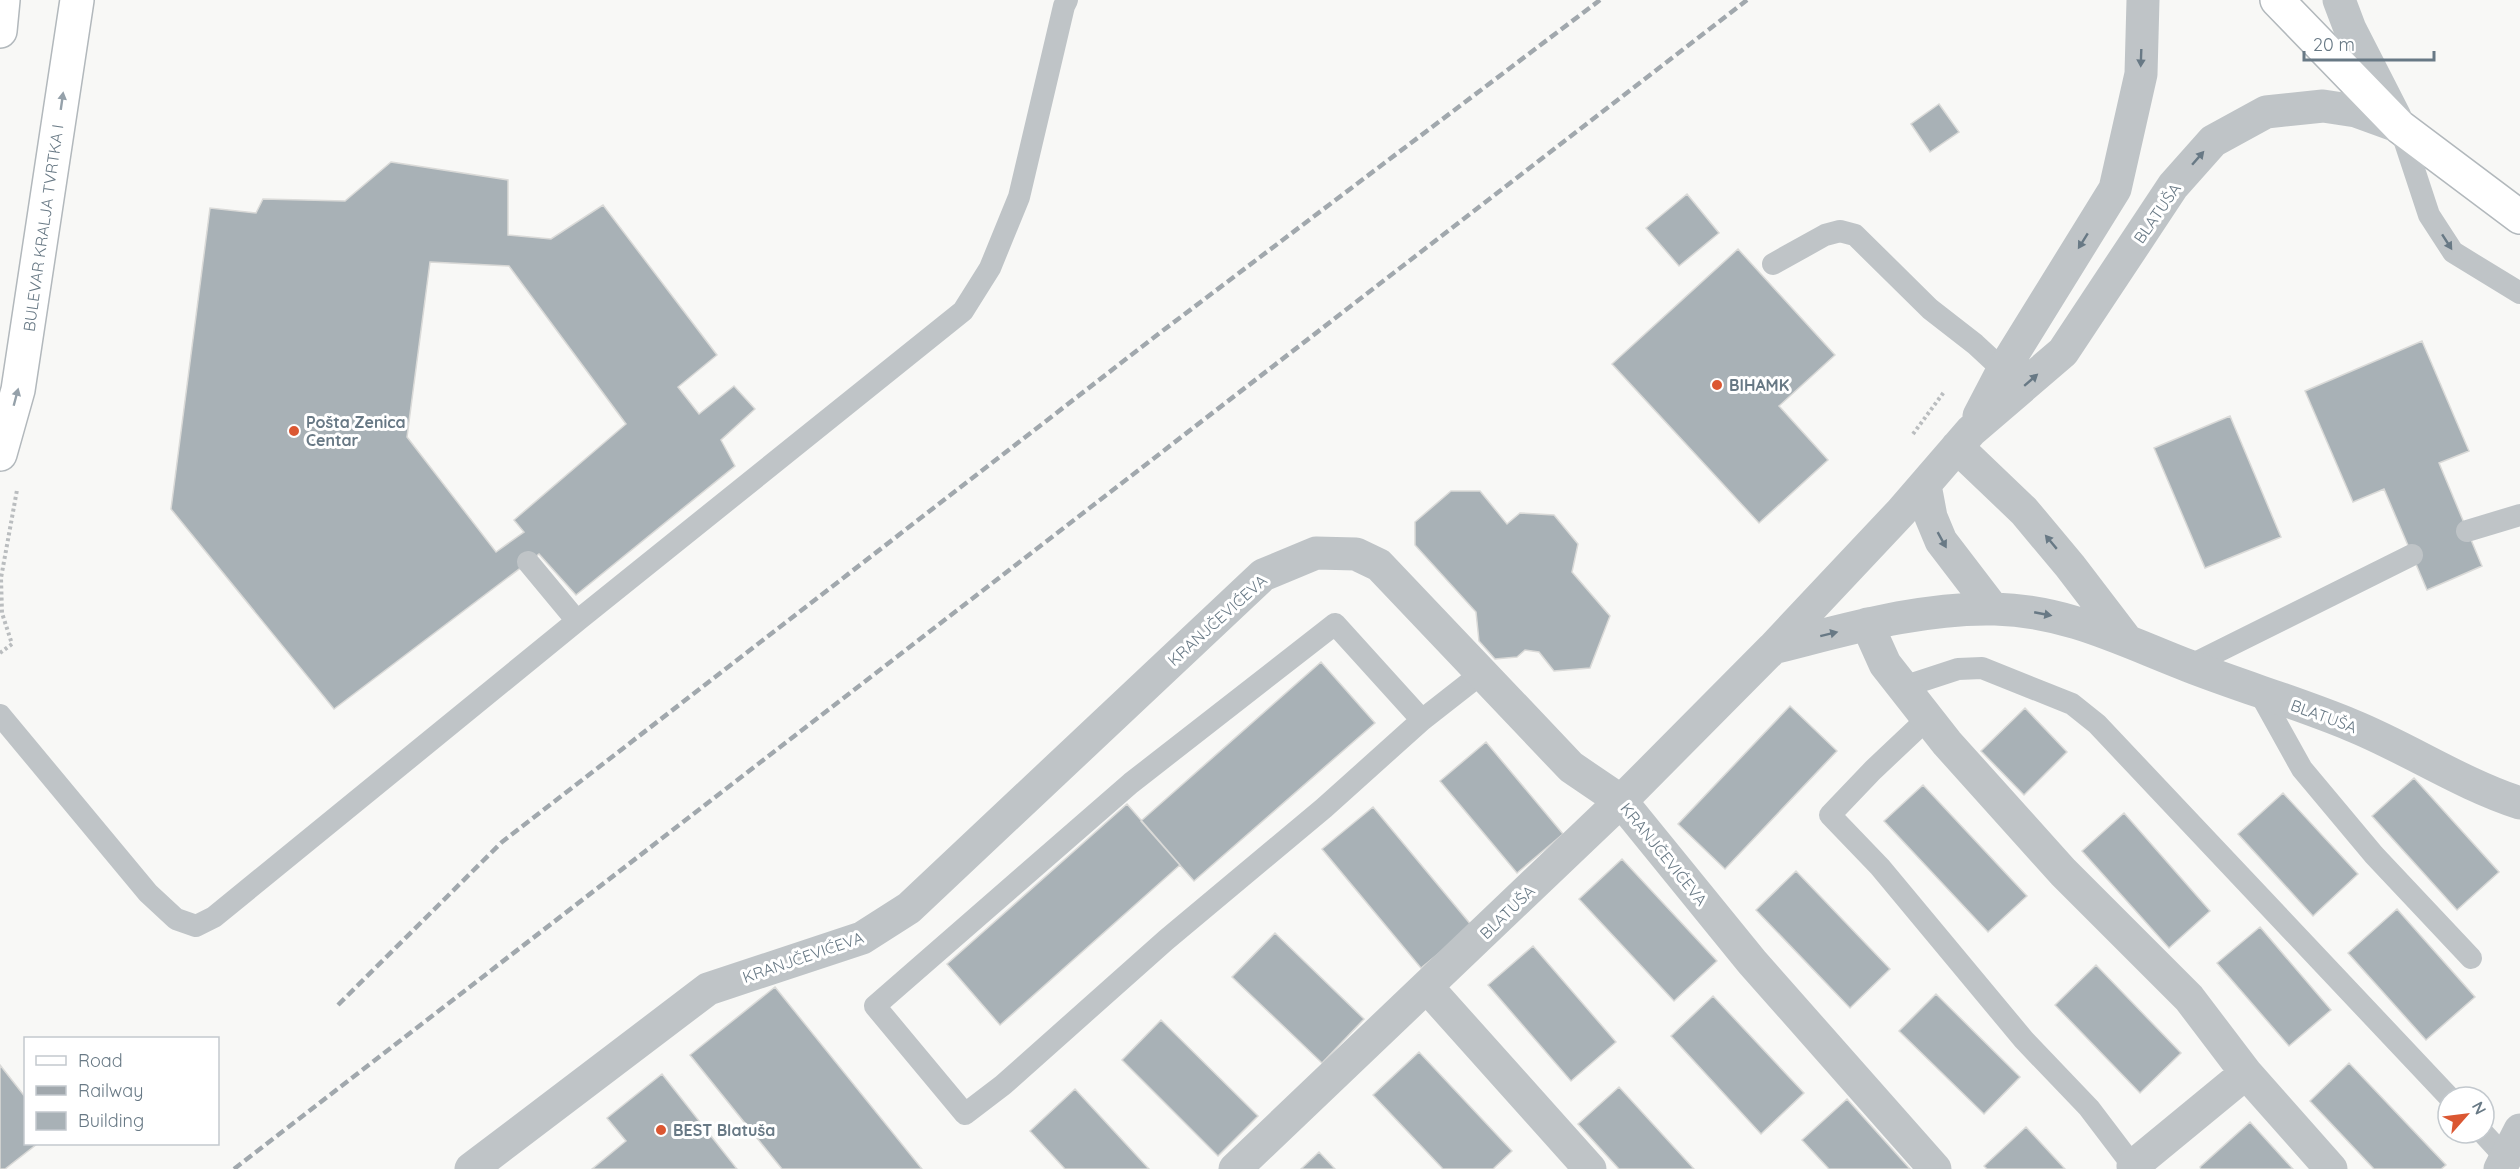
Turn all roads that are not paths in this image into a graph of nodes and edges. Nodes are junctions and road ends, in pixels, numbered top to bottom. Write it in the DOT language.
graph roads {
  1 [pos="3,0"];
  2 [pos="77,0"];
  3 [pos="1067,0"];
  4 [pos="2143,0"];
  5 [pos="2277,0"];
  6 [pos="2339,0"];
  7 [pos="0,31"];
  8 [pos="2400,127"];
  9 [pos="2520,217"];
  10 [pos="1773,264"];
  11 [pos="2520,293"];
  12 [pos="2003,370"];
  13 [pos="1964,439"];
  14 [pos="0,454"];
  15 [pos="1924,485"];
  16 [pos="2520,515"];
  17 [pos="2467,531"];
  18 [pos="2412,555"];
  19 [pos="528,562"];
  20 [pos="1993,609"];
  21 [pos="577,621"];
  22 [pos="1867,624"];
  23 [pos="2125,638"];
  24 [pos="1773,648"];
  25 [pos="2189,666"];
  26 [pos="1482,673"];
  27 [pos="1903,687"];
  28 [pos="2258,690"];
  29 [pos="0,715"];
  30 [pos="1928,719"];
  31 [pos="1422,720"];
  32 [pos="1621,801"];
  33 [pos="2520,802"];
  34 [pos="2471,958"];
  35 [pos="1427,987"];
  36 [pos="2246,1073"];
  37 [pos="2438,1085"];
  38 [pos="2496,1142"];
  39 [pos="2509,1152"];
  40 [pos="2133,1168"];
  41 [pos="471,1169"];
  42 [pos="1235,1169"];
  43 [pos="1590,1169"];
  44 [pos="1935,1169"];
  45 [pos="2331,1169"];
  1 -- 7 [label="street"];
  14 -- 2 [label="street, BULEVAR KRALJA TVRTKA I, one-way"];
  3 -- 21 [label="lane"];
  4 -- 12 [label="street, BLATUŠA, one-way"];
  5 -- 8 [label="street"];
  6 -- 8 [label="street"];
  8 -- 9 [label="street"];
  8 -- 11 [label="lane, one-way"];
  13 -- 8 [label="street, BLATUŠA, one-way"];
  10 -- 12 [label="lane"];
  12 -- 13 [label="street, BLATUŠA"];
  13 -- 15 [label="street, BLATUŠA"];
  23 -- 13 [label="street, BLATUŠA, one-way"];
  15 -- 20 [label="street, one-way"];
  15 -- 24 [label="street, BLATUŠA"];
  16 -- 17 [label="lane"];
  18 -- 25 [label="lane"];
  19 -- 21 [label="lane"];
  20 -- 22 [label="street, BLATUŠA"];
  20 -- 23 [label="street, BLATUŠA, one-way"];
  21 -- 29 [label="lane"];
  24 -- 22 [label="street, BLATUŠA, one-way"];
  22 -- 27 [label="street"];
  23 -- 25 [label="street, BLATUŠA"];
  24 -- 32 [label="street, BLATUŠA"];
  25 -- 28 [label="street, BLATUŠA"];
  26 -- 31 [label="lane"];
  26 -- 32 [label="street, KRANJČEVIĆEVA"];
  26 -- 41 [label="street, KRANJČEVIĆEVA"];
  27 -- 30 [label="street"];
  27 -- 37 [label="lane"];
  28 -- 33 [label="street, BLATUŠA"];
  28 -- 34 [label="lane"];
  30 -- 36 [label="street"];
  30 -- 40 [label="lane"];
  31 -- 31 [label="lane"];
  32 -- 35 [label="street, BLATUŠA"];
  32 -- 44 [label="street, KRANJČEVIĆEVA"];
  35 -- 42 [label="street, BLATUŠA"];
  35 -- 43 [label="street"];
  36 -- 40 [label="street"];
  36 -- 45 [label="street"];
  38 -- 39 [label="lane"];
}
